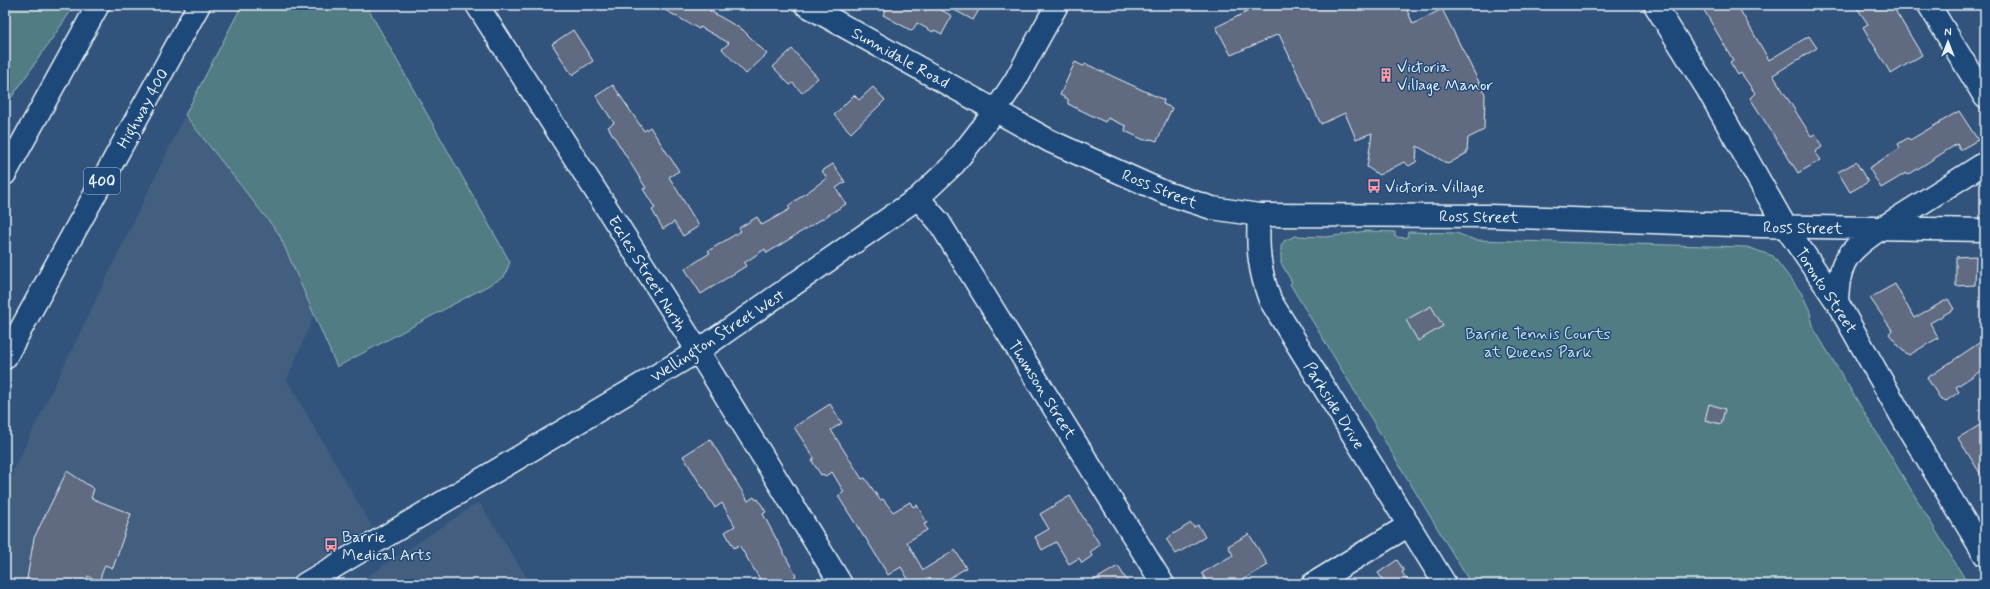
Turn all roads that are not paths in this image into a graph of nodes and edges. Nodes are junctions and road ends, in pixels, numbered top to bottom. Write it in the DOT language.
graph roads {
  1 [pos="98,5"];
  2 [pos="199,5"];
  3 [pos="477,5"];
  4 [pos="806,5"];
  5 [pos="1057,5"];
  6 [pos="1655,5"];
  7 [pos="1929,5"];
  8 [pos="1985,96"];
  9 [pos="996,110"];
  10 [pos="1985,163"];
  11 [pos="5,174"];
  12 [pos="918,198"];
  13 [pos="1259,216"];
  14 [pos="1785,226"];
  15 [pos="1882,228"];
  16 [pos="1985,230"];
  17 [pos="1837,302"];
  18 [pos="698,351"];
  19 [pos="5,358"];
  20 [pos="1409,525"];
  21 [pos="1985,555"];
  22 [pos="305,584"];
  23 [pos="841,584"];
  24 [pos="1163,584"];
  25 [pos="1313,584"];
  26 [pos="1445,584"];
  1 -- 11 [label="main road"];
  2 -- 19 [label="main road, Highway 400 / 400"];
  3 -- 18 [label="main road, Eccles Street North"];
  4 -- 9 [label="main road, Sunnidale Road"];
  5 -- 9 [label="main road, Wellington Street West"];
  6 -- 14 [label="main road, Toronto Street"];
  7 -- 8 [label="main road"];
  9 -- 12 [label="main road, Wellington Street West"];
  9 -- 13 [label="main road, Ross Street"];
  10 -- 15 [label="main road"];
  12 -- 18 [label="main road, Wellington Street West"];
  12 -- 24 [label="main road, Thomson Street"];
  13 -- 14 [label="main road, Ross Street"];
  13 -- 20 [label="main road, Parkside Drive"];
  14 -- 15 [label="main road, Ross Street"];
  14 -- 17 [label="main road, Toronto Street"];
  15 -- 16 [label="main road, Ross Street"];
  15 -- 17 [label="main road"];
  17 -- 21 [label="main road, Toronto Street"];
  18 -- 22 [label="main road, Wellington Street West"];
  18 -- 23 [label="main road, Eccles Street North"];
  20 -- 25 [label="main road"];
  20 -- 26 [label="main road, Parkside Drive"];
}
